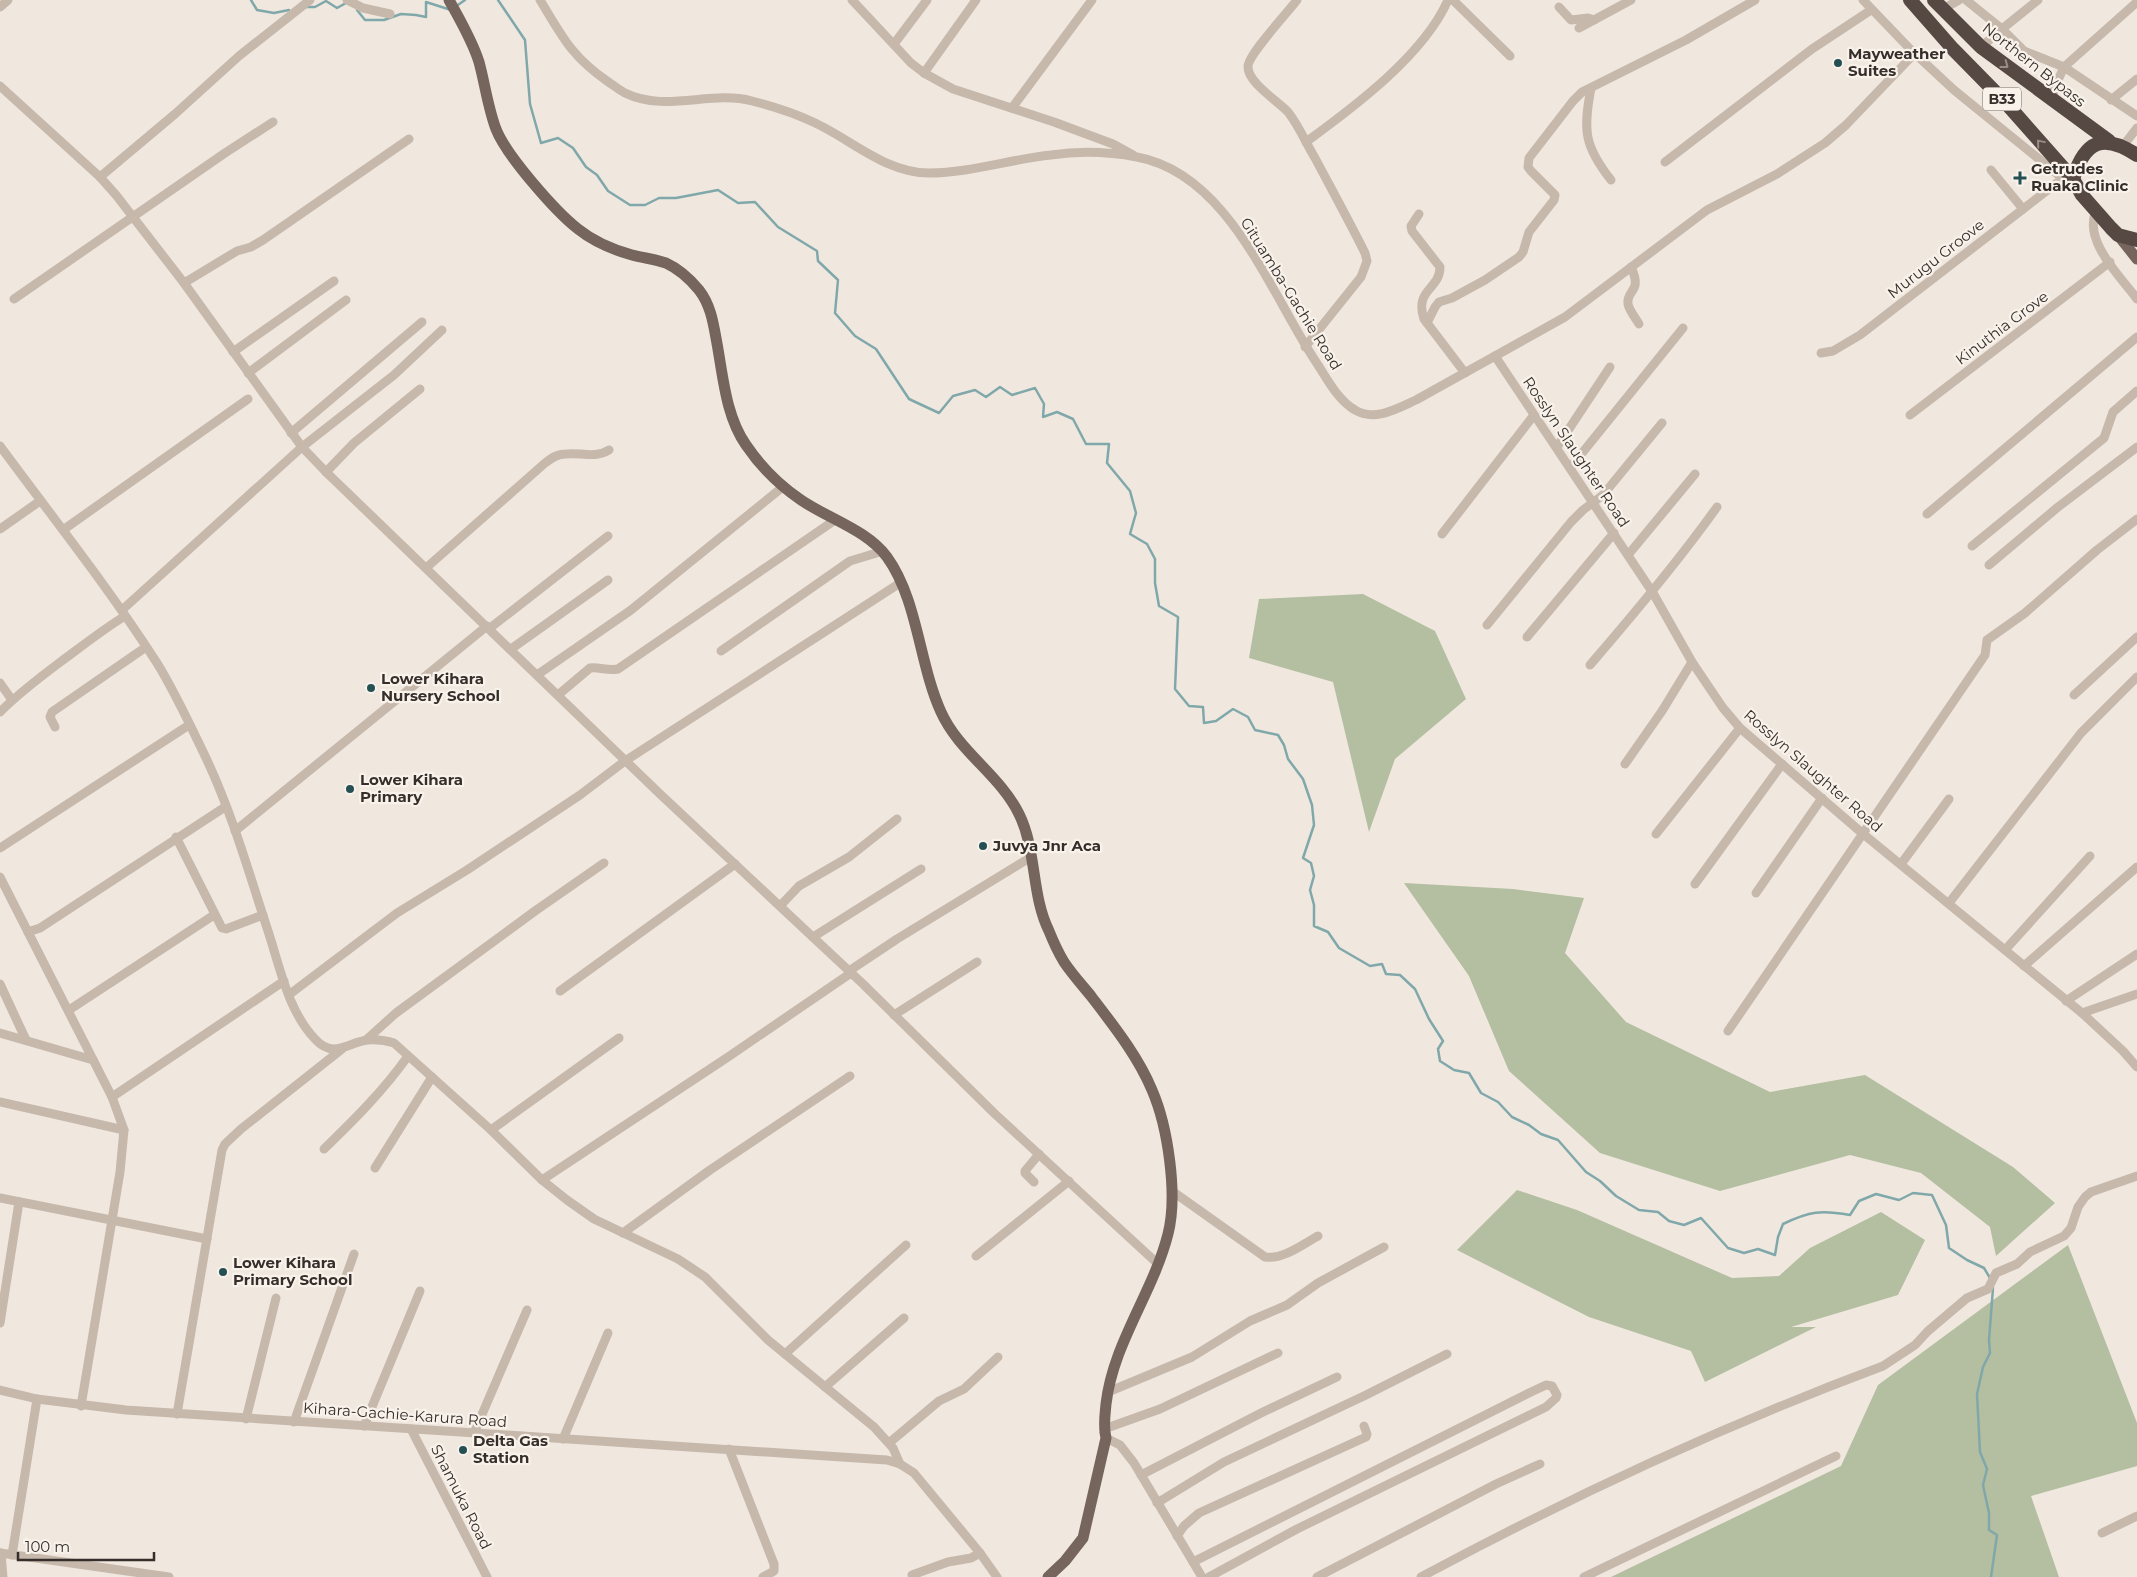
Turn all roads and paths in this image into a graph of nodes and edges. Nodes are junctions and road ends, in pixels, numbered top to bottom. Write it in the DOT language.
graph roads {
  1 [pos="8,0"];
  2 [pos="310,0"];
  3 [pos="347,0"];
  4 [pos="540,0"];
  5 [pos="852,0"];
  6 [pos="927,0"];
  7 [pos="976,0"];
  8 [pos="1092,0"];
  9 [pos="1297,0"];
  10 [pos="1448,0"];
  11 [pos="1453,0"];
  12 [pos="1631,0"];
  13 [pos="1755,0"];
  14 [pos="1863,0"];
  15 [pos="1910,0"];
  16 [pos="1959,0"];
  17 [pos="1970,0"];
  18 [pos="2038,0"];
  19 [pos="450,1"];
  20 [pos="2137,2"];
  21 [pos="1939,4"];
  22 [pos="0,7"];
  23 [pos="1559,7"];
  24 [pos="1871,10"];
  25 [pos="390,14"];
  26 [pos="1594,20"];
  27 [pos="1579,28"];
  28 [pos="2002,29"];
  29 [pos="894,44"];
  30 [pos="1981,47"];
  31 [pos="1915,54"];
  32 [pos="1510,56"];
  33 [pos="2064,67"];
  34 [pos="924,73"];
  35 [pos="2137,79"];
  36 [pos="1591,88"];
  37 [pos="1,90"];
  38 [pos="2052,100"];
  39 [pos="2111,100"];
  40 [pos="1012,108"];
  41 [pos="2137,116"];
  42 [pos="273,122"];
  43 [pos="2137,128"];
  44 [pos="409,139"];
  45 [pos="2108,141"];
  46 [pos="1306,142"];
  47 [pos="2123,146"];
  48 [pos="2137,154"];
  49 [pos="1138,157"];
  50 [pos="1666,162"];
  51 [pos="1992,170"];
  52 [pos="100,177"];
  53 [pos="1611,180"];
  54 [pos="2071,183"];
  55 [pos="2023,209"];
  56 [pos="2096,212"];
  57 [pos="1419,214"];
  58 [pos="134,217"];
  59 [pos="2118,234"];
  60 [pos="2137,240"];
  61 [pos="2137,259"];
  62 [pos="2110,262"];
  63 [pos="1631,267"];
  64 [pos="334,281"];
  65 [pos="184,283"];
  66 [pos="14,299"];
  67 [pos="2137,299"];
  68 [pos="346,300"];
  69 [pos="422,322"];
  70 [pos="1428,323"];
  71 [pos="1639,324"];
  72 [pos="1682,328"];
  73 [pos="442,330"];
  74 [pos="2137,337"];
  75 [pos="1305,347"];
  76 [pos="233,352"];
  77 [pos="1821,353"];
  78 [pos="1495,356"];
  79 [pos="1610,367"];
  80 [pos="248,373"];
  81 [pos="1465,373"];
  82 [pos="420,389"];
  83 [pos="2137,391"];
  84 [pos="248,399"];
  85 [pos="1534,415"];
  86 [pos="1910,415"];
  87 [pos="1662,423"];
  88 [pos="291,433"];
  89 [pos="0,446"];
  90 [pos="302,447"];
  91 [pos="1557,447"];
  92 [pos="2137,448"];
  93 [pos="609,450"];
  94 [pos="1570,468"];
  95 [pos="326,472"];
  96 [pos="1695,474"];
  97 [pos="784,486"];
  98 [pos="40,501"];
  99 [pos="1593,502"];
  100 [pos="1717,507"];
  101 [pos="1927,514"];
  102 [pos="2137,519"];
  103 [pos="835,520"];
  104 [pos="0,528"];
  105 [pos="63,530"];
  106 [pos="1614,533"];
  107 [pos="1442,534"];
  108 [pos="608,536"];
  109 [pos="1972,546"];
  110 [pos="883,551"];
  111 [pos="1628,555"];
  112 [pos="1989,565"];
  113 [pos="426,568"];
  114 [pos="608,580"];
  115 [pos="900,583"];
  116 [pos="1653,593"];
  117 [pos="124,613"];
  118 [pos="1487,625"];
  119 [pos="488,627"];
  120 [pos="1527,637"];
  121 [pos="2137,637"];
  122 [pos="146,647"];
  123 [pos="511,649"];
  124 [pos="722,651"];
  125 [pos="1692,662"];
  126 [pos="1590,665"];
  127 [pos="537,675"];
  128 [pos="2137,677"];
  129 [pos="0,683"];
  130 [pos="558,695"];
  131 [pos="2074,695"];
  132 [pos="12,700"];
  133 [pos="0,712"];
  134 [pos="189,725"];
  135 [pos="55,727"];
  136 [pos="1740,728"];
  137 [pos="625,761"];
  138 [pos="1625,764"];
  139 [pos="1782,764"];
  140 [pos="1822,798"];
  141 [pos="1949,799"];
  142 [pos="225,807"];
  143 [pos="897,819"];
  144 [pos="235,831"];
  145 [pos="1862,833"];
  146 [pos="1656,834"];
  147 [pos="176,837"];
  148 [pos="0,848"];
  149 [pos="2090,856"];
  150 [pos="1031,857"];
  151 [pos="604,863"];
  152 [pos="735,864"];
  153 [pos="1901,864"];
  154 [pos="2137,868"];
  155 [pos="921,869"];
  156 [pos="0,877"];
  157 [pos="1695,884"];
  158 [pos="1756,893"];
  159 [pos="1949,902"];
  160 [pos="780,906"];
  161 [pos="214,915"];
  162 [pos="263,915"];
  163 [pos="28,932"];
  164 [pos="813,937"];
  165 [pos="2005,950"];
  166 [pos="2137,954"];
  167 [pos="977,962"];
  168 [pos="2024,966"];
  169 [pos="850,972"];
  170 [pos="284,981"];
  171 [pos="0,984"];
  172 [pos="560,991"];
  173 [pos="290,994"];
  174 [pos="2137,994"];
  175 [pos="2066,1001"];
  176 [pos="69,1010"];
  177 [pos="2082,1013"];
  178 [pos="894,1015"];
  179 [pos="1728,1031"];
  180 [pos="0,1033"];
  181 [pos="619,1038"];
  182 [pos="26,1040"];
  183 [pos="366,1040"];
  184 [pos="342,1049"];
  185 [pos="408,1056"];
  186 [pos="93,1060"];
  187 [pos="2137,1067"];
  188 [pos="850,1076"];
  189 [pos="432,1077"];
  190 [pos="112,1097"];
  191 [pos="0,1102"];
  192 [pos="124,1130"];
  193 [pos="490,1130"];
  194 [pos="324,1149"];
  195 [pos="1039,1154"];
  196 [pos="375,1168"];
  197 [pos="2137,1176"];
  198 [pos="542,1180"];
  199 [pos="1069,1181"];
  200 [pos="1034,1182"];
  201 [pos="1172,1191"];
  202 [pos="0,1198"];
  203 [pos="19,1202"];
  204 [pos="113,1220"];
  205 [pos="623,1232"];
  206 [pos="1318,1236"];
  207 [pos="207,1239"];
  208 [pos="906,1245"];
  209 [pos="1384,1247"];
  210 [pos="354,1254"];
  211 [pos="976,1256"];
  212 [pos="1158,1264"];
  213 [pos="420,1291"];
  214 [pos="276,1298"];
  215 [pos="527,1310"];
  216 [pos="904,1318"];
  217 [pos="0,1323"];
  218 [pos="608,1333"];
  219 [pos="1278,1353"];
  220 [pos="785,1354"];
  221 [pos="1447,1354"];
  222 [pos="998,1357"];
  223 [pos="1337,1377"];
  224 [pos="825,1386"];
  225 [pos="0,1390"];
  226 [pos="1108,1392"];
  227 [pos="37,1399"];
  228 [pos="81,1406"];
  229 [pos="177,1414"];
  230 [pos="246,1418"];
  231 [pos="294,1422"];
  232 [pos="364,1426"];
  233 [pos="1364,1426"];
  234 [pos="411,1429"];
  235 [pos="474,1433"];
  236 [pos="1105,1434"];
  237 [pos="563,1439"];
  238 [pos="889,1443"];
  239 [pos="729,1449"];
  240 [pos="1836,1456"];
  241 [pos="900,1464"];
  242 [pos="1540,1464"];
  243 [pos="1141,1475"];
  244 [pos="1157,1503"];
  245 [pos="2137,1516"];
  246 [pos="2102,1533"];
  247 [pos="1177,1536"];
  248 [pos="0,1553"];
  249 [pos="980,1553"];
  250 [pos="12,1555"];
  251 [pos="1193,1562"];
  252 [pos="912,1575"];
  253 [pos="3,1577"];
  254 [pos="169,1577"];
  255 [pos="486,1577"];
  256 [pos="763,1577"];
  257 [pos="997,1577"];
  258 [pos="1048,1577"];
  259 [pos="1202,1577"];
  260 [pos="1209,1577"];
  261 [pos="1317,1577"];
  262 [pos="1421,1577"];
  263 [pos="1584,1577"];
  1 -- 22 [label="street"];
  2 -- 52 [label="street"];
  3 -- 25 [label="street"];
  4 -- 49 [label="street, Gituamba-Gachie Road"];
  5 -- 29 [label="street"];
  6 -- 29 [label="street"];
  7 -- 34 [label="street"];
  8 -- 40 [label="street"];
  9 -- 46 [label="street"];
  10 -- 46 [label="street"];
  11 -- 32 [label="street"];
  12 -- 26 [label="street"];
  13 -- 36 [label="street"];
  14 -- 24 [label="street"];
  54 -- 15 [label="highway, B33, one-way"];
  16 -- 21 [label="street"];
  17 -- 28 [label="street"];
  18 -- 28 [label="street"];
  19 -- 97 [label="main road"];
  20 -- 33 [label="street"];
  21 -- 30 [label="highway, Northern Bypass / B33"];
  23 -- 26 [label="street"];
  24 -- 31 [label="street"];
  24 -- 50 [label="street"];
  26 -- 27 [label="street"];
  28 -- 30 [label="street"];
  28 -- 33 [label="street"];
  29 -- 34 [label="street"];
  30 -- 38 [label="highway, Northern Bypass / B33, one-way"];
  31 -- 54 [label="street"];
  31 -- 63 [label="street, Gituamba-Gachie Road"];
  33 -- 38 [label="street"];
  33 -- 39 [label="street"];
  34 -- 40 [label="street"];
  35 -- 39 [label="street"];
  36 -- 53 [label="street"];
  36 -- 70 [label="street"];
  37 -- 52 [label="street"];
  38 -- 45 [label="highway, Northern Bypass / B33"];
  39 -- 41 [label="street"];
  40 -- 49 [label="street"];
  42 -- 58 [label="street"];
  43 -- 47 [label="street"];
  44 -- 65 [label="street"];
  45 -- 47 [label="highway, Northern Bypass"];
  45 -- 54 [label="highway"];
  46 -- 75 [label="street"];
  47 -- 48 [label="highway, Northern Bypass"];
  49 -- 75 [label="street, Gituamba-Gachie Road"];
  51 -- 55 [label="street"];
  52 -- 58 [label="street"];
  54 -- 55 [label="street, Murugu Groove"];
  54 -- 56 [label="highway"];
  55 -- 77 [label="street, Murugu Groove"];
  56 -- 59 [label="highway"];
  56 -- 62 [label="street"];
  57 -- 70 [label="street"];
  58 -- 65 [label="street"];
  58 -- 66 [label="street"];
  59 -- 60 [label="highway"];
  59 -- 61 [label="main road"];
  62 -- 67 [label="street"];
  62 -- 86 [label="street, Kinuthia Grove"];
  63 -- 71 [label="street"];
  63 -- 78 [label="street, Gituamba-Gachie Road"];
  64 -- 76 [label="street"];
  65 -- 76 [label="street"];
  68 -- 80 [label="street"];
  69 -- 88 [label="street"];
  70 -- 81 [label="street"];
  72 -- 94 [label="street"];
  73 -- 90 [label="street"];
  74 -- 101 [label="street"];
  75 -- 81 [label="street, Gituamba-Gachie Road"];
  76 -- 80 [label="street"];
  78 -- 81 [label="street, Gituamba-Gachie Road"];
  78 -- 85 [label="street, Rosslyn Slaughter Road"];
  79 -- 91 [label="street"];
  80 -- 88 [label="street"];
  82 -- 95 [label="street"];
  83 -- 109 [label="street"];
  84 -- 105 [label="street"];
  85 -- 91 [label="street, Rosslyn Slaughter Road"];
  85 -- 107 [label="street"];
  87 -- 99 [label="street"];
  88 -- 90 [label="street"];
  89 -- 98 [label="street"];
  90 -- 95 [label="street"];
  90 -- 117 [label="street"];
  91 -- 94 [label="street, Rosslyn Slaughter Road"];
  92 -- 112 [label="street"];
  93 -- 113 [label="street"];
  94 -- 99 [label="street, Rosslyn Slaughter Road"];
  95 -- 113 [label="street"];
  96 -- 111 [label="street"];
  97 -- 103 [label="main road"];
  97 -- 127 [label="street"];
  98 -- 104 [label="street"];
  98 -- 105 [label="street"];
  99 -- 106 [label="street, Rosslyn Slaughter Road"];
  99 -- 118 [label="street"];
  100 -- 116 [label="street"];
  102 -- 145 [label="street"];
  103 -- 110 [label="main road"];
  103 -- 130 [label="street"];
  105 -- 117 [label="street"];
  106 -- 111 [label="street, Rosslyn Slaughter Road"];
  106 -- 120 [label="street"];
  108 -- 119 [label="street"];
  110 -- 115 [label="main road"];
  110 -- 124 [label="street"];
  111 -- 116 [label="street, Rosslyn Slaughter Road"];
  113 -- 119 [label="street"];
  114 -- 123 [label="street"];
  115 -- 137 [label="street"];
  115 -- 150 [label="main road"];
  116 -- 125 [label="street, Rosslyn Slaughter Road"];
  116 -- 126 [label="street"];
  117 -- 122 [label="street"];
  117 -- 132 [label="street"];
  119 -- 123 [label="street"];
  119 -- 144 [label="street"];
  121 -- 131 [label="street"];
  122 -- 134 [label="street"];
  122 -- 135 [label="street"];
  123 -- 127 [label="street"];
  125 -- 136 [label="street, Rosslyn Slaughter Road"];
  125 -- 138 [label="street"];
  127 -- 130 [label="street"];
  128 -- 159 [label="street"];
  129 -- 132 [label="street"];
  130 -- 137 [label="street"];
  132 -- 133 [label="street"];
  134 -- 142 [label="street"];
  134 -- 148 [label="street"];
  136 -- 139 [label="street, Rosslyn Slaughter Road"];
  136 -- 146 [label="street"];
  137 -- 152 [label="street"];
  137 -- 173 [label="street"];
  139 -- 140 [label="street, Rosslyn Slaughter Road"];
  139 -- 157 [label="street"];
  140 -- 145 [label="street, Rosslyn Slaughter Road"];
  140 -- 158 [label="street"];
  141 -- 153 [label="street"];
  142 -- 144 [label="street"];
  142 -- 147 [label="street"];
  143 -- 160 [label="street"];
  144 -- 162 [label="street"];
  145 -- 153 [label="street, Rosslyn Slaughter Road"];
  145 -- 179 [label="street"];
  147 -- 161 [label="street"];
  147 -- 163 [label="street"];
  149 -- 165 [label="street"];
  150 -- 169 [label="street"];
  150 -- 201 [label="main road"];
  151 -- 183 [label="street"];
  152 -- 160 [label="street"];
  152 -- 172 [label="street"];
  153 -- 159 [label="street, Rosslyn Slaughter Road"];
  154 -- 168 [label="street"];
  155 -- 164 [label="street"];
  156 -- 163 [label="street"];
  159 -- 165 [label="street, Rosslyn Slaughter Road"];
  160 -- 164 [label="street"];
  161 -- 162 [label="street"];
  161 -- 176 [label="street"];
  162 -- 170 [label="street"];
  163 -- 176 [label="street"];
  164 -- 169 [label="street"];
  165 -- 168 [label="street, Rosslyn Slaughter Road"];
  166 -- 175 [label="street"];
  167 -- 178 [label="street"];
  168 -- 175 [label="street, Rosslyn Slaughter Road"];
  169 -- 178 [label="street"];
  169 -- 198 [label="street"];
  170 -- 173 [label="street"];
  170 -- 190 [label="street"];
  171 -- 182 [label="street"];
  173 -- 184 [label="street"];
  174 -- 177 [label="street"];
  175 -- 177 [label="street, Rosslyn Slaughter Road"];
  176 -- 186 [label="street"];
  177 -- 187 [label="street, Rosslyn Slaughter Road"];
  178 -- 195 [label="street"];
  180 -- 182 [label="street"];
  181 -- 193 [label="street"];
  182 -- 186 [label="street"];
  183 -- 184 [label="street"];
  183 -- 185 [label="street"];
  184 -- 207 [label="street"];
  185 -- 189 [label="street"];
  185 -- 194 [label="street"];
  186 -- 190 [label="street"];
  188 -- 205 [label="street"];
  189 -- 193 [label="street"];
  189 -- 196 [label="street"];
  190 -- 192 [label="street"];
  191 -- 192 [label="street"];
  192 -- 204 [label="street"];
  193 -- 198 [label="street"];
  195 -- 199 [label="street"];
  195 -- 200 [label="street"];
  197 -- 262 [label="street"];
  198 -- 205 [label="street"];
  199 -- 211 [label="street"];
  199 -- 212 [label="street"];
  201 -- 206 [label="street"];
  201 -- 212 [label="main road"];
  202 -- 203 [label="street"];
  203 -- 204 [label="street"];
  203 -- 217 [label="street"];
  204 -- 207 [label="street"];
  204 -- 228 [label="street"];
  205 -- 220 [label="street"];
  207 -- 229 [label="street"];
  208 -- 220 [label="street"];
  209 -- 226 [label="street"];
  210 -- 231 [label="street"];
  212 -- 226 [label="main road"];
  213 -- 232 [label="street"];
  214 -- 230 [label="street"];
  215 -- 235 [label="street"];
  216 -- 224 [label="street"];
  218 -- 237 [label="street"];
  219 -- 236 [label="street"];
  220 -- 224 [label="street"];
  221 -- 244 [label="street"];
  222 -- 238 [label="street"];
  223 -- 243 [label="street"];
  224 -- 238 [label="street"];
  225 -- 227 [label="street, Kihara-Gachie-Karura Road"];
  226 -- 236 [label="main road"];
  227 -- 228 [label="street, Kihara-Gachie-Karura Road"];
  227 -- 250 [label="street"];
  228 -- 229 [label="street, Kihara-Gachie-Karura Road"];
  229 -- 230 [label="street, Kihara-Gachie-Karura Road"];
  230 -- 231 [label="street, Kihara-Gachie-Karura Road"];
  231 -- 232 [label="street, Kihara-Gachie-Karura Road"];
  232 -- 234 [label="street, Kihara-Gachie-Karura Road"];
  233 -- 247 [label="street"];
  234 -- 235 [label="street, Kihara-Gachie-Karura Road"];
  234 -- 255 [label="street, Shamuka Road"];
  235 -- 237 [label="street, Kihara-Gachie-Karura Road"];
  236 -- 243 [label="street"];
  236 -- 258 [label="main road"];
  237 -- 239 [label="street, Kihara-Gachie-Karura Road"];
  238 -- 241 [label="street"];
  239 -- 241 [label="street, Kihara-Gachie-Karura Road"];
  239 -- 256 [label="street"];
  240 -- 263 [label="street"];
  241 -- 249 [label="street, Kihara-Gachie-Karura Road"];
  242 -- 261 [label="street"];
  243 -- 244 [label="street"];
  244 -- 247 [label="street"];
  245 -- 246 [label="street"];
  247 -- 251 [label="street"];
  248 -- 250 [label="street"];
  248 -- 253 [label="street"];
  249 -- 252 [label="street"];
  249 -- 257 [label="street, Kihara-Gachie-Karura Road"];
  250 -- 254 [label="street"];
  251 -- 259 [label="street"];
  251 -- 260 [label="street"];
}
